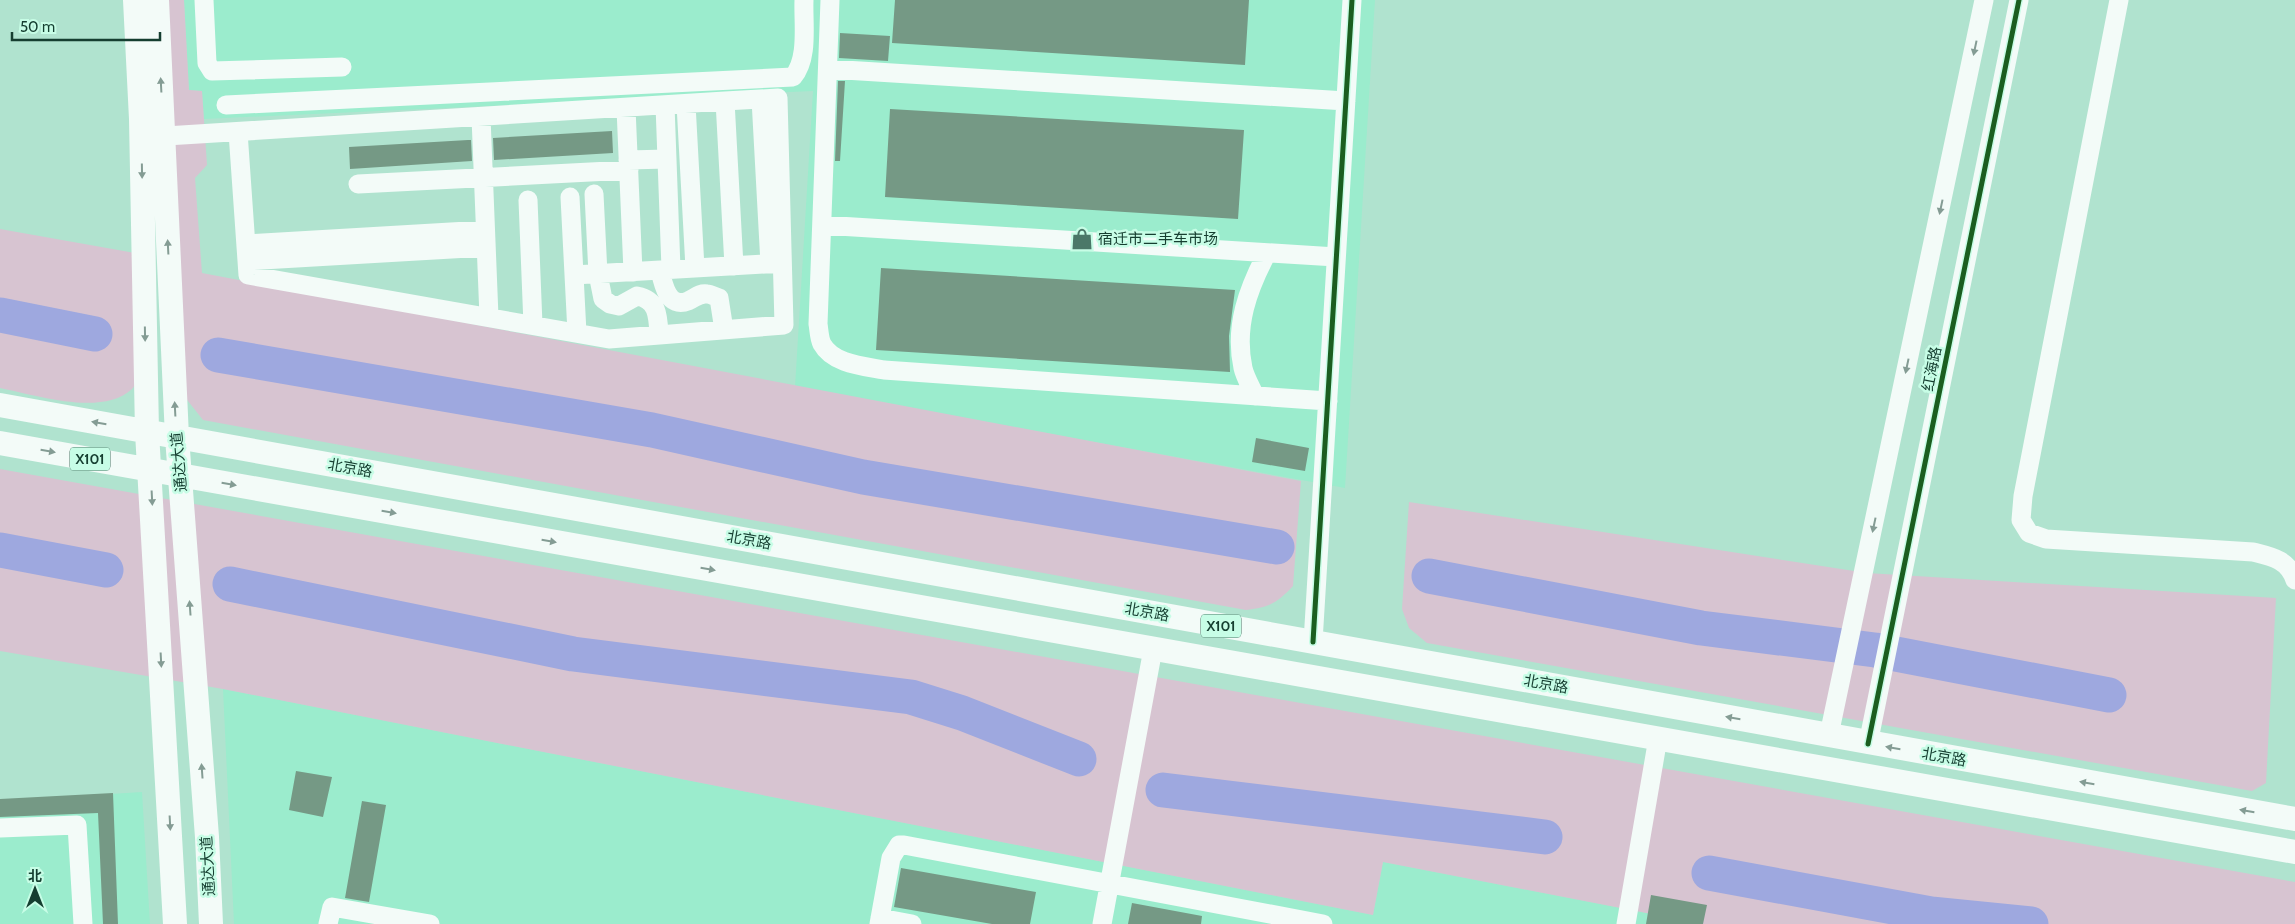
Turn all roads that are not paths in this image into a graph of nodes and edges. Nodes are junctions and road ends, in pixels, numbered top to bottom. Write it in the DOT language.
graph roads {
  1 [pos="135,0"];
  2 [pos="157,0"];
  3 [pos="204,0"];
  4 [pos="804,0"];
  5 [pos="830,0"];
  6 [pos="1352,0"];
  7 [pos="1984,0"];
  8 [pos="2019,0"];
  9 [pos="2120,0"];
  10 [pos="342,67"];
  11 [pos="299,69"];
  12 [pos="828,70"];
  13 [pos="299,101"];
  14 [pos="725,101"];
  15 [pos="1346,101"];
  16 [pos="686,104"];
  17 [pos="226,105"];
  18 [pos="666,105"];
  19 [pos="626,108"];
  20 [pos="481,117"];
  21 [pos="238,132"];
  22 [pos="152,137"];
  23 [pos="667,159"];
  24 [pos="629,165"];
  25 [pos="483,177"];
  26 [pos="358,184"];
  27 [pos="594,194"];
  28 [pos="570,197"];
  29 [pos="528,200"];
  30 [pos="822,225"];
  31 [pos="486,238"];
  32 [pos="246,253"];
  33 [pos="1267,253"];
  34 [pos="1336,257"];
  35 [pos="776,263"];
  36 [pos="734,266"];
  37 [pos="695,268"];
  38 [pos="666,270"];
  39 [pos="633,272"];
  40 [pos="598,274"];
  41 [pos="574,275"];
  42 [pos="489,317"];
  43 [pos="533,325"];
  44 [pos="724,330"];
  45 [pos="576,333"];
  46 [pos="660,335"];
  47 [pos="1255,396"];
  48 [pos="1328,401"];
  49 [pos="0,405"];
  50 [pos="147,432"];
  51 [pos="177,437"];
  52 [pos="0,443"];
  53 [pos="150,470"];
  54 [pos="180,475"];
  55 [pos="2295,580"];
  56 [pos="1313,642"];
  57 [pos="1153,648"];
  58 [pos="1829,735"];
  59 [pos="1658,738"];
  60 [pos="1868,744"];
  61 [pos="2295,819"];
  62 [pos="0,828"];
  63 [pos="2295,852"];
  64 [pos="1110,884"];
  65 [pos="880,921"];
  66 [pos="83,924"];
  67 [pos="175,924"];
  68 [pos="211,924"];
  69 [pos="328,924"];
  70 [pos="430,924"];
  71 [pos="912,924"];
  72 [pos="1102,924"];
  73 [pos="1323,924"];
  74 [pos="1626,924"];
  1 -- 22 [label="main road, 通达大道"];
  22 -- 2 [label="main road, 通达大道, one-way"];
  3 -- 11 [label="street"];
  4 -- 13 [label="street"];
  5 -- 12 [label="street"];
  6 -- 15 [label="street"];
  7 -- 58 [label="street, 红海路, one-way"];
  8 -- 60 [label="street, 红海路"];
  9 -- 55 [label="street"];
  10 -- 11 [label="street"];
  11 -- 13 [label="street"];
  12 -- 15 [label="street"];
  12 -- 30 [label="street"];
  13 -- 17 [label="street"];
  14 -- 16 [label="street"];
  14 -- 35 [label="street"];
  14 -- 36 [label="street"];
  15 -- 34 [label="street"];
  16 -- 18 [label="street"];
  16 -- 37 [label="street"];
  18 -- 19 [label="street"];
  18 -- 23 [label="street"];
  19 -- 20 [label="street"];
  19 -- 24 [label="street"];
  20 -- 21 [label="street"];
  20 -- 25 [label="street"];
  21 -- 22 [label="street"];
  21 -- 32 [label="street"];
  22 -- 50 [label="main road, 通达大道, one-way"];
  51 -- 22 [label="main road, 通达大道, one-way"];
  23 -- 24 [label="street"];
  23 -- 38 [label="street"];
  24 -- 25 [label="street"];
  24 -- 39 [label="street"];
  25 -- 26 [label="street"];
  25 -- 31 [label="street"];
  27 -- 40 [label="street"];
  28 -- 41 [label="street"];
  29 -- 43 [label="street"];
  30 -- 33 [label="street"];
  30 -- 47 [label="street"];
  31 -- 32 [label="street"];
  31 -- 42 [label="street"];
  32 -- 42 [label="street"];
  33 -- 34 [label="street"];
  33 -- 47 [label="street"];
  34 -- 48 [label="street"];
  35 -- 36 [label="street"];
  35 -- 44 [label="street"];
  36 -- 37 [label="street"];
  37 -- 38 [label="street"];
  38 -- 39 [label="street"];
  38 -- 44 [label="street"];
  39 -- 40 [label="street"];
  40 -- 41 [label="street"];
  40 -- 46 [label="street"];
  41 -- 45 [label="street"];
  42 -- 43 [label="street"];
  43 -- 45 [label="street"];
  44 -- 46 [label="street"];
  45 -- 46 [label="street"];
  47 -- 48 [label="street"];
  48 -- 56 [label="street"];
  50 -- 49 [label="main road, 北京路 / X101, one-way"];
  50 -- 51 [label="main road, 北京路 / X101"];
  50 -- 53 [label="main road, 通达大道"];
  51 -- 54 [label="main road, 通达大道"];
  51 -- 56 [label="main road, 北京路 / X101"];
  52 -- 53 [label="main road, X101, one-way"];
  53 -- 54 [label="main road, X101"];
  53 -- 67 [label="main road, 通达大道, one-way"];
  54 -- 57 [label="main road, X101, one-way"];
  68 -- 54 [label="main road, 通达大道, one-way"];
  58 -- 56 [label="main road, 北京路 / X101, one-way"];
  57 -- 59 [label="main road, X101"];
  57 -- 64 [label="street"];
  58 -- 60 [label="main road, 北京路 / X101"];
  59 -- 63 [label="main road, X101"];
  59 -- 74 [label="street"];
  61 -- 60 [label="main road, 北京路 / X101, one-way"];
  62 -- 66 [label="street"];
  64 -- 65 [label="street"];
  64 -- 72 [label="street"];
  64 -- 73 [label="street"];
  65 -- 71 [label="street"];
  69 -- 70 [label="street"];
}
